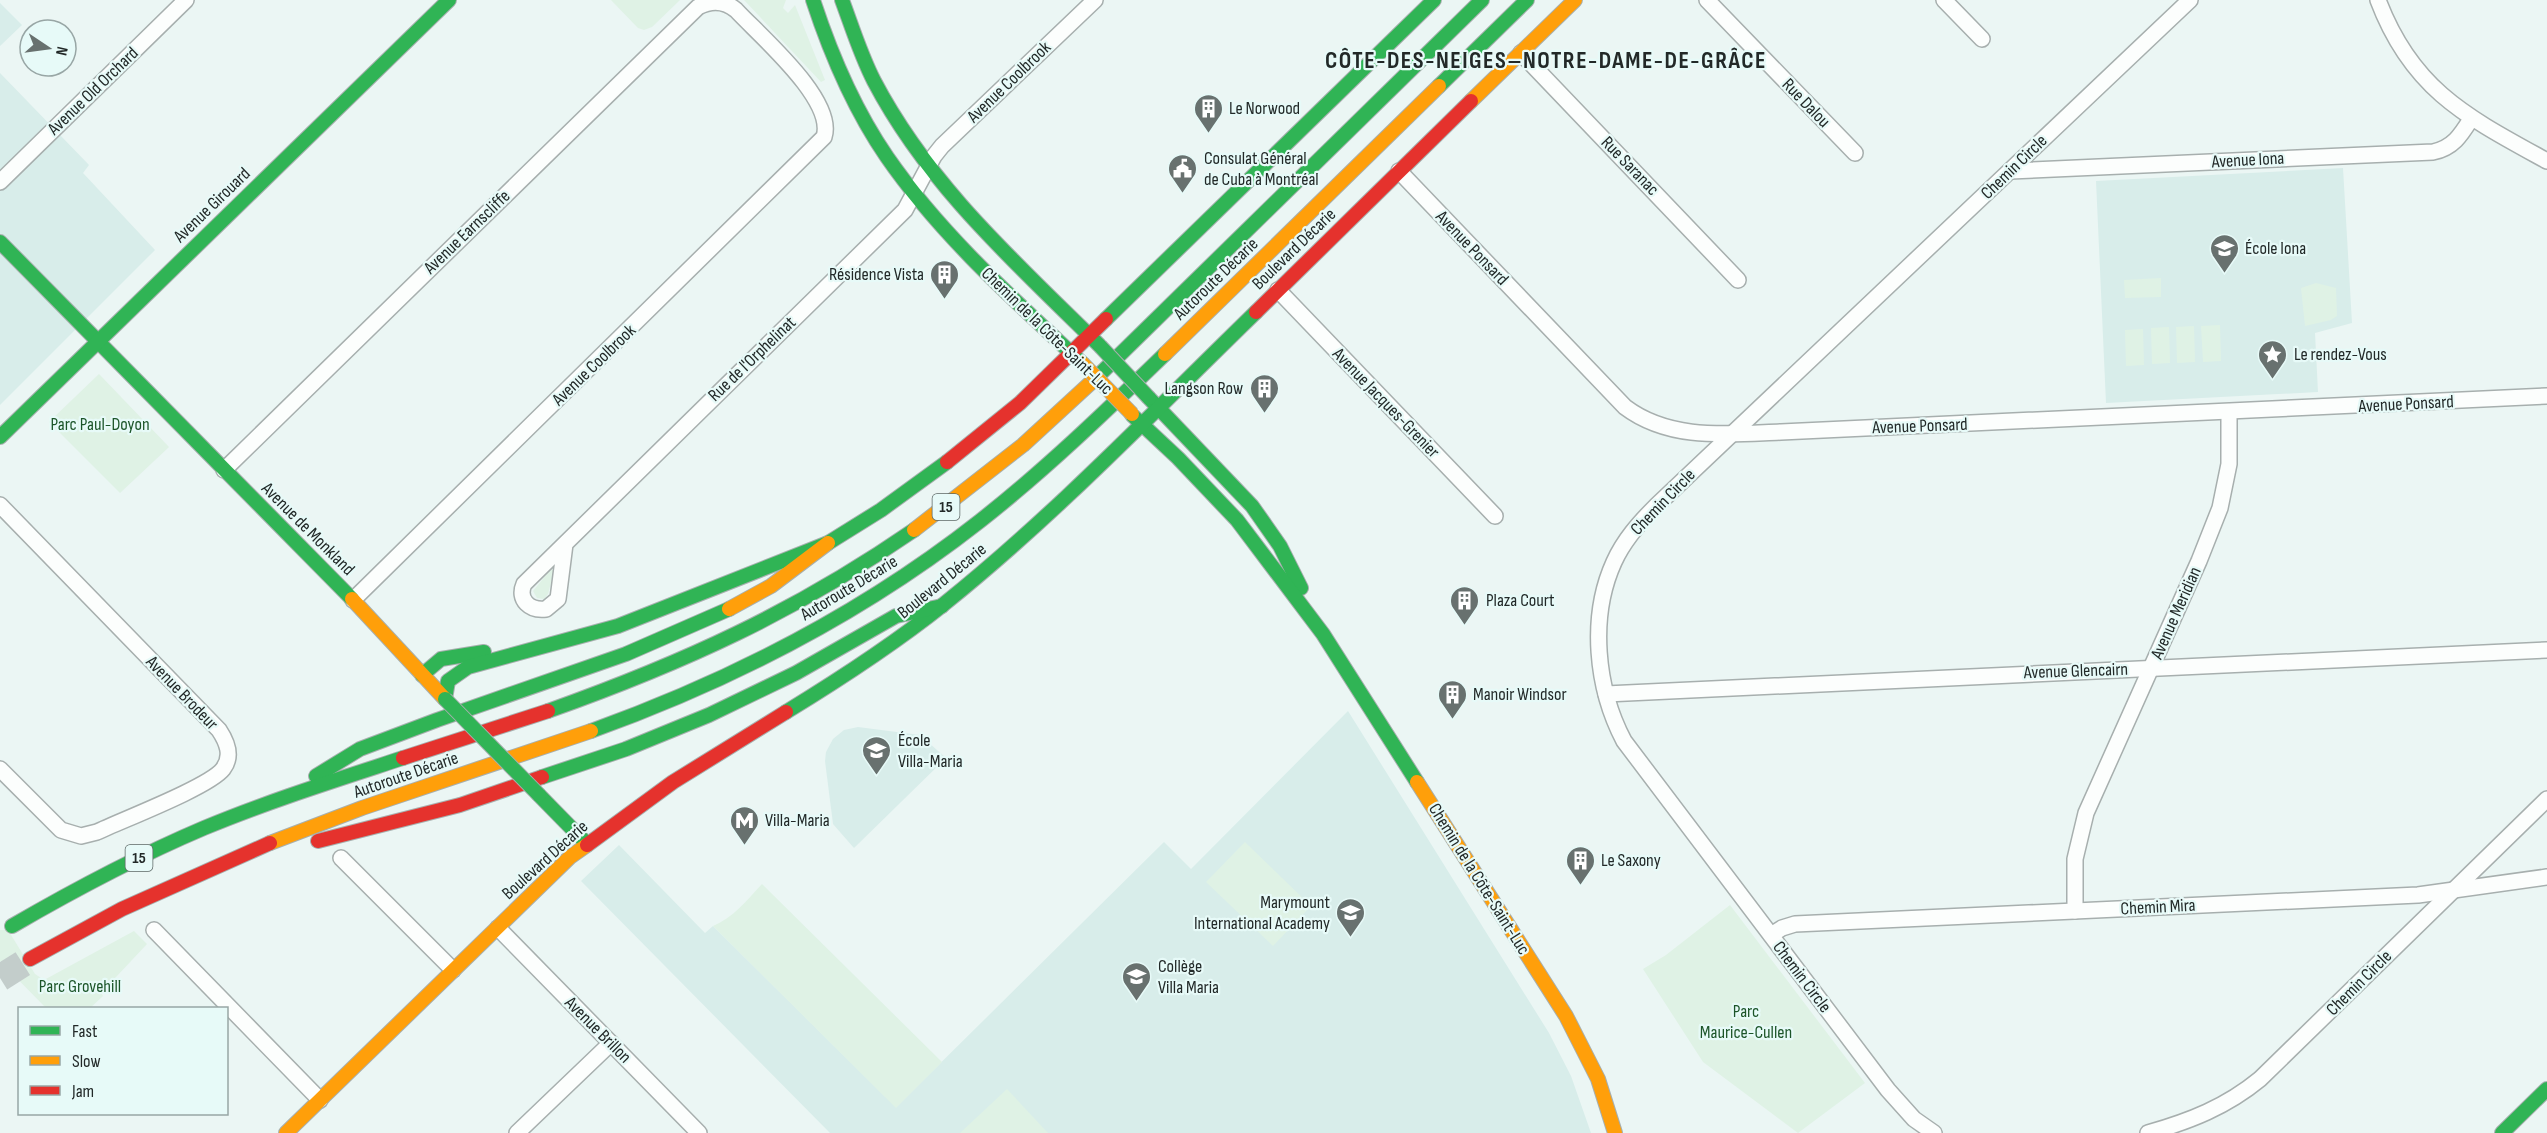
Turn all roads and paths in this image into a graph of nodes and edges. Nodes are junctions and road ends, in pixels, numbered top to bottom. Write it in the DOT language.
graph roads {
  1 [pos="186,0"];
  2 [pos="449,0"];
  3 [pos="813,0"];
  4 [pos="843,0"];
  5 [pos="1095,0"];
  6 [pos="1434,0"];
  7 [pos="1482,0"];
  8 [pos="1527,0"];
  9 [pos="1575,0"];
  10 [pos="1707,0"];
  11 [pos="1944,0"];
  12 [pos="2190,0"];
  13 [pos="2378,0"];
  14 [pos="714,1"];
  15 [pos="1982,39"];
  16 [pos="1521,53"];
  17 [pos="2471,118"];
  18 [pos="1855,153"];
  19 [pos="2547,160"];
  20 [pos="927,166"];
  21 [pos="1399,171"];
  22 [pos="2010,171"];
  23 [pos="0,182"];
  24 [pos="914,194"];
  25 [pos="0,242"];
  26 [pos="1738,280"];
  27 [pos="1278,290"];
  28 [pos="98,341"];
  29 [pos="1095,341"];
  30 [pos="1076,359"];
  31 [pos="2547,396"];
  32 [pos="1154,403"];
  33 [pos="2229,412"];
  34 [pos="1137,419"];
  35 [pos="1734,433"];
  36 [pos="0,437"];
  37 [pos="224,470"];
  38 [pos="0,505"];
  39 [pos="1495,516"];
  40 [pos="828,543"];
  41 [pos="565,544"];
  42 [pos="353,600"];
  43 [pos="942,606"];
  44 [pos="1323,634"];
  45 [pos="553,644"];
  46 [pos="2547,650"];
  47 [pos="2151,668"];
  48 [pos="422,675"];
  49 [pos="1606,694"];
  50 [pos="445,699"];
  51 [pos="0,769"];
  52 [pos="2547,799"];
  53 [pos="273,802"];
  54 [pos="587,844"];
  55 [pos="341,858"];
  56 [pos="195,873"];
  57 [pos="2547,877"];
  58 [pos="2453,891"];
  59 [pos="2075,911"];
  60 [pos="12,926"];
  61 [pos="498,928"];
  62 [pos="154,930"];
  63 [pos="1771,935"];
  64 [pos="30,959"];
  65 [pos="453,970"];
  66 [pos="611,1043"];
  67 [pos="2547,1089"];
  68 [pos="320,1100"];
  69 [pos="1916,1128"];
  70 [pos="286,1133"];
  71 [pos="517,1133"];
  72 [pos="699,1133"];
  73 [pos="1615,1133"];
  74 [pos="1934,1133"];
  75 [pos="2148,1133"];
  76 [pos="2502,1133"];
  1 -- 23 [label="street, Avenue Old Orchard"];
  2 -- 28 [label="main road, Avenue Girouard"];
  3 -- 24 [label="main road, Chemin de la Côte-Saint-Luc"];
  4 -- 20 [label="main road, Chemin de la Côte-Saint-Luc"];
  5 -- 20 [label="street, Avenue Coolbrook"];
  6 -- 29 [label="main road"];
  7 -- 53 [label="main road, Autoroute Décarie / 15"];
  8 -- 56 [label="main road, Autoroute Décarie / 15"];
  9 -- 16 [label="main road, Boulevard Décarie"];
  10 -- 18 [label="street, Rue Dalou"];
  11 -- 15 [label="street"];
  12 -- 22 [label="street, Chemin Circle"];
  13 -- 17 [label="street"];
  14 -- 37 [label="street, Avenue Earnscliffe"];
  14 -- 42 [label="street, Avenue Coolbrook"];
  16 -- 21 [label="main road, Boulevard Décarie"];
  16 -- 26 [label="street, Rue Saranac"];
  17 -- 19 [label="street"];
  17 -- 22 [label="street, Avenue Iona"];
  20 -- 24 [label="street, Rue de l'Orphelinat"];
  20 -- 29 [label="main road, Chemin de la Côte-Saint-Luc"];
  21 -- 27 [label="main road, Boulevard Décarie"];
  21 -- 35 [label="street, Avenue Ponsard"];
  22 -- 35 [label="street, Chemin Circle"];
  24 -- 30 [label="main road, Chemin de la Côte-Saint-Luc"];
  24 -- 41 [label="street, Rue de l'Orphelinat"];
  25 -- 28 [label="main road, Avenue de Monkland"];
  27 -- 32 [label="main road, Boulevard Décarie"];
  27 -- 39 [label="street, Avenue Jacques-Grenier"];
  28 -- 36 [label="main road, Avenue Girouard"];
  28 -- 37 [label="main road, Avenue de Monkland"];
  29 -- 30 [label="main road"];
  29 -- 32 [label="main road, Chemin de la Côte-Saint-Luc, bridge"];
  30 -- 34 [label="main road, Chemin de la Côte-Saint-Luc, bridge"];
  30 -- 40 [label="main road"];
  31 -- 33 [label="street, Avenue Ponsard"];
  32 -- 34 [label="main road, Boulevard Décarie"];
  32 -- 44 [label="main road, Chemin de la Côte-Saint-Luc"];
  33 -- 35 [label="street, Avenue Ponsard"];
  33 -- 47 [label="street, Avenue Meridian"];
  34 -- 43 [label="main road, Boulevard Décarie"];
  34 -- 44 [label="main road, Chemin de la Côte-Saint-Luc"];
  35 -- 49 [label="street, Chemin Circle"];
  37 -- 42 [label="main road, Avenue de Monkland"];
  38 -- 51 [label="street, Avenue Brodeur"];
  40 -- 45 [label="main road"];
  40 -- 53 [label="main road"];
  42 -- 48 [label="main road, Avenue de Monkland"];
  43 -- 54 [label="main road, Boulevard Décarie"];
  43 -- 56 [label="main road"];
  44 -- 73 [label="main road, Chemin de la Côte-Saint-Luc"];
  45 -- 48 [label="main road"];
  45 -- 50 [label="main road"];
  46 -- 47 [label="street, Avenue Glencairn"];
  47 -- 49 [label="street, Avenue Glencairn"];
  47 -- 59 [label="street, Avenue Meridian"];
  48 -- 50 [label="main road, Avenue de Monkland"];
  49 -- 63 [label="street, Chemin Circle"];
  50 -- 54 [label="main road, Avenue de Monkland, bridge"];
  52 -- 58 [label="street, Chemin Circle"];
  53 -- 60 [label="main road, Autoroute Décarie / 15"];
  54 -- 61 [label="main road, Boulevard Décarie"];
  55 -- 65 [label="street"];
  56 -- 64 [label="main road, Autoroute Décarie / 15"];
  57 -- 58 [label="street, Chemin Mira"];
  58 -- 59 [label="street, Chemin Mira"];
  58 -- 75 [label="street, Chemin Circle"];
  59 -- 63 [label="street, Chemin Mira"];
  61 -- 65 [label="main road, Boulevard Décarie"];
  61 -- 66 [label="street, Avenue Brillon"];
  62 -- 68 [label="street"];
  63 -- 69 [label="street, Chemin Circle"];
  65 -- 68 [label="main road, Boulevard Décarie"];
  66 -- 71 [label="street"];
  66 -- 72 [label="street, Avenue Brillon"];
  67 -- 76 [label="main road"];
  68 -- 70 [label="main road, Boulevard Décarie"];
  69 -- 74 [label="street, Chemin Circle"];
}
